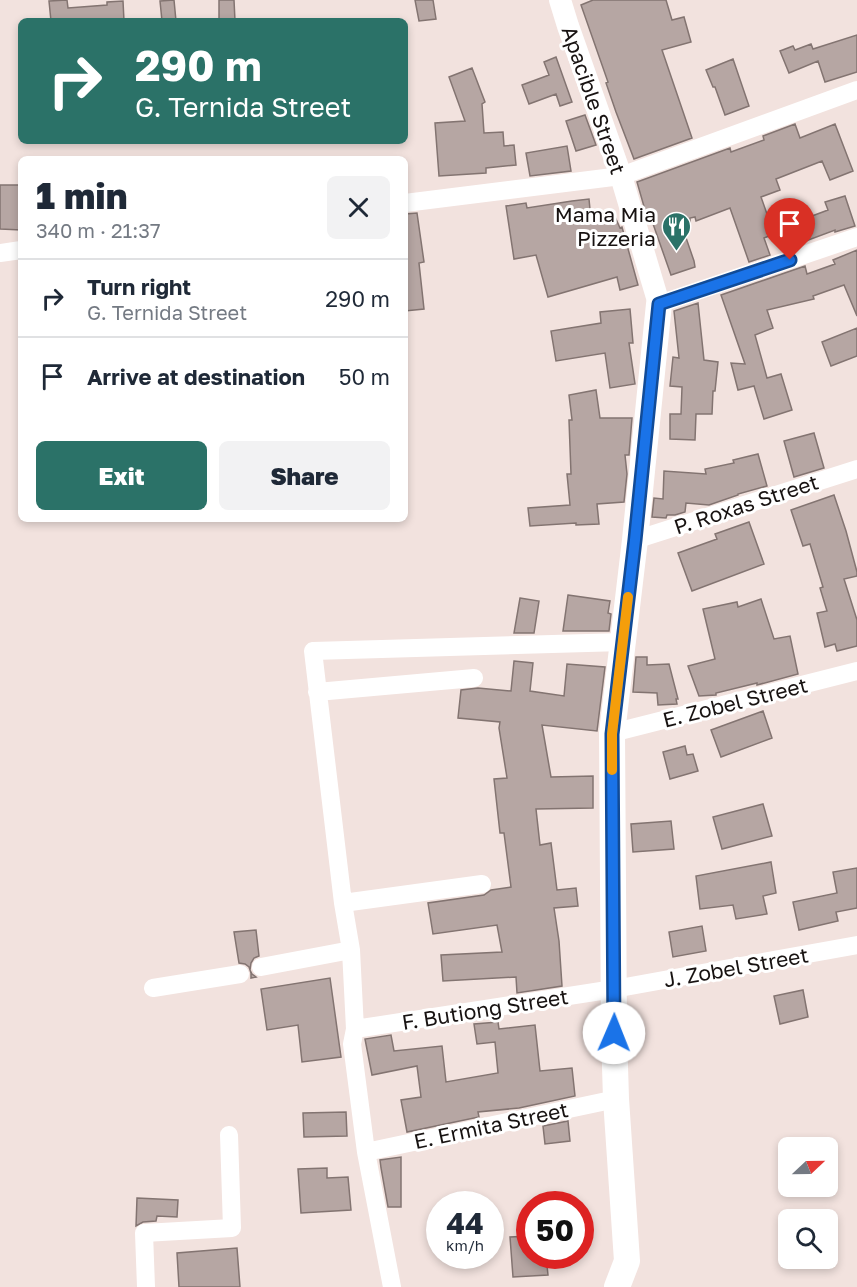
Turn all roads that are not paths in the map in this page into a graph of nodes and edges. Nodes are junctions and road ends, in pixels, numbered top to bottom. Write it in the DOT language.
graph roads {
  1 [pos="560,0"];
  2 [pos="857,90"];
  3 [pos="621,176"];
  4 [pos="408,203"];
  5 [pos="857,237"];
  6 [pos="18,250"];
  7 [pos="0,253"];
  8 [pos="659,304"];
  9 [pos="857,469"];
  10 [pos="635,540"];
  11 [pos="623,642"];
  12 [pos="857,671"];
  13 [pos="474,678"];
  14 [pos="317,692"];
  15 [pos="612,734"];
  16 [pos="482,884"];
  17 [pos="343,903"];
  18 [pos="857,945"];
  19 [pos="351,950"];
  20 [pos="261,967"];
  21 [pos="240,974"];
  22 [pos="153,988"];
  23 [pos="614,989"];
  24 [pos="356,1029"];
  25 [pos="616,1099"];
  26 [pos="229,1136"];
  27 [pos="366,1152"];
  28 [pos="146,1287"];
  29 [pos="392,1287"];
  30 [pos="617,1287"];
  1 -- 3 [label="street, Apacible Street"];
  2 -- 3 [label="street"];
  3 -- 4 [label="street"];
  3 -- 8 [label="street, Apacible Street"];
  5 -- 8 [label="street"];
  6 -- 7 [label="street"];
  8 -- 10 [label="main road"];
  9 -- 10 [label="street, P. Roxas Street"];
  10 -- 11 [label="main road"];
  11 -- 14 [label="street"];
  11 -- 15 [label="main road"];
  12 -- 15 [label="street, E. Zobel Street"];
  13 -- 14 [label="street"];
  14 -- 17 [label="street"];
  15 -- 23 [label="main road"];
  16 -- 17 [label="street"];
  17 -- 19 [label="street"];
  18 -- 23 [label="street, J. Zobel Street"];
  19 -- 20 [label="street"];
  19 -- 24 [label="street"];
  21 -- 22 [label="street"];
  23 -- 24 [label="street, F. Butiong Street"];
  23 -- 25 [label="main road"];
  24 -- 27 [label="street"];
  25 -- 27 [label="street, E. Ermita Street"];
  25 -- 30 [label="main road"];
  26 -- 28 [label="street"];
  27 -- 29 [label="street"];
}
